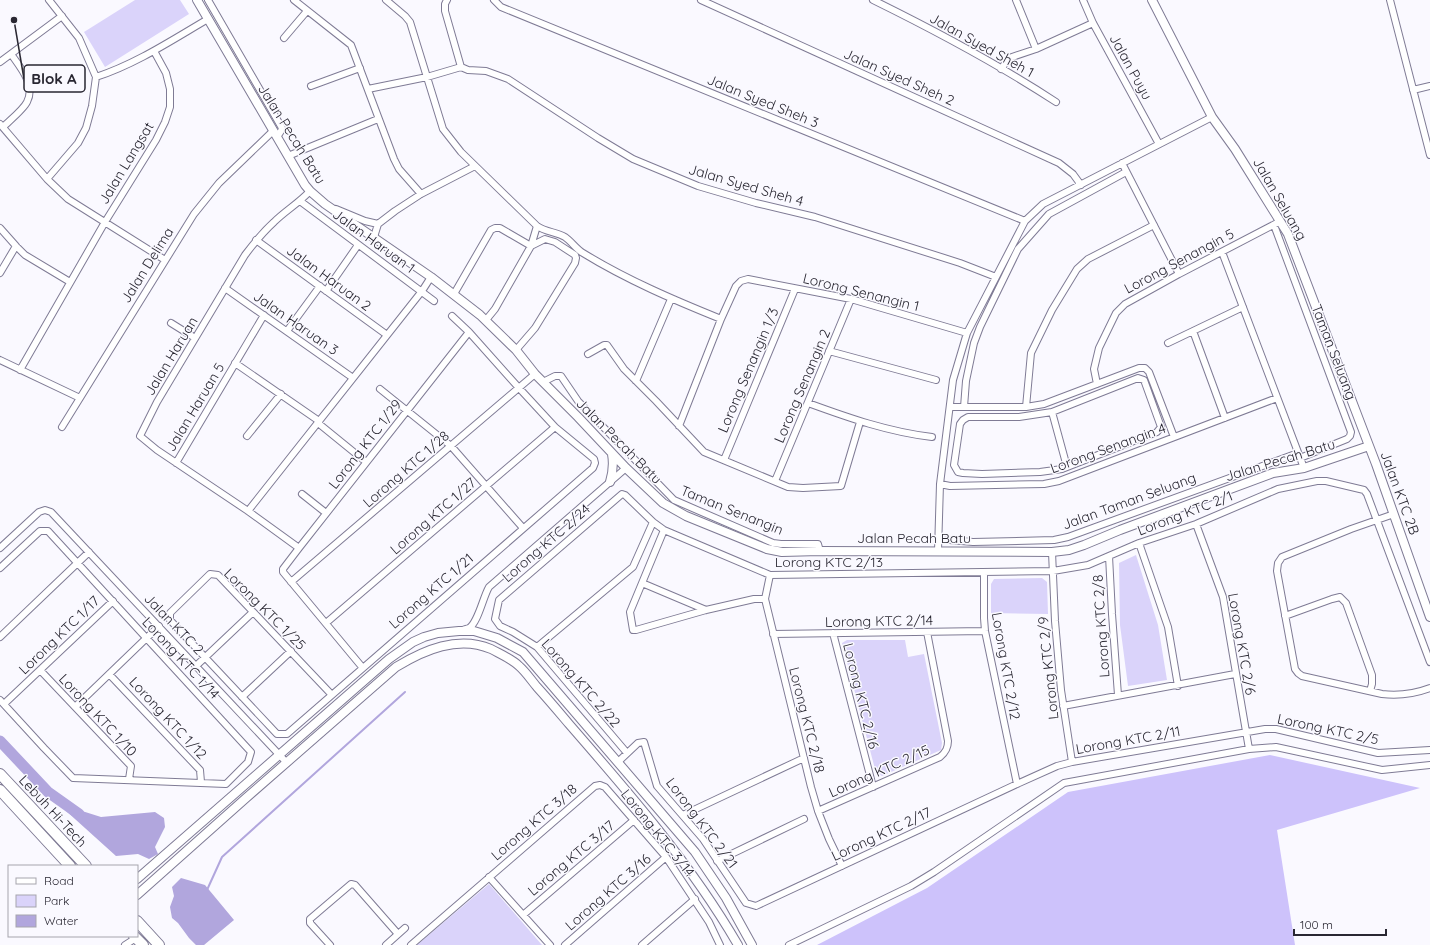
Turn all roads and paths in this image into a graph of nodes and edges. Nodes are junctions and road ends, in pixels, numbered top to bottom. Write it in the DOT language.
graph roads {
  1 [pos="49,0"];
  2 [pos="197,0"];
  3 [pos="208,0"];
  4 [pos="294,0"];
  5 [pos="386,0"];
  6 [pos="447,0"];
  7 [pos="494,0"];
  8 [pos="701,0"];
  9 [pos="873,0"];
  10 [pos="891,0"];
  11 [pos="1016,0"];
  12 [pos="1083,0"];
  13 [pos="1152,0"];
  14 [pos="1390,0"];
  15 [pos="887,7"];
  16 [pos="307,11"];
  17 [pos="62,16"];
  18 [pos="208,19"];
  19 [pos="1093,23"];
  20 [pos="284,38"];
  21 [pos="1036,49"];
  22 [pos="154,51"];
  23 [pos="11,54"];
  24 [pos="0,62"];
  25 [pos="461,66"];
  26 [pos="360,68"];
  27 [pos="1001,69"];
  28 [pos="427,76"];
  29 [pos="96,77"];
  30 [pos="311,86"];
  31 [pos="1430,86"];
  32 [pos="368,89"];
  33 [pos="1413,90"];
  34 [pos="1056,102"];
  35 [pos="1212,117"];
  36 [pos="378,119"];
  37 [pos="1,126"];
  38 [pos="275,134"];
  39 [pos="1159,144"];
  40 [pos="1430,155"];
  41 [pos="288,156"];
  42 [pos="1122,163"];
  43 [pos="475,166"];
  44 [pos="1126,172"];
  45 [pos="47,179"];
  46 [pos="1081,185"];
  47 [pos="310,191"];
  48 [pos="422,194"];
  49 [pos="300,201"];
  50 [pos="325,204"];
  51 [pos="1025,221"];
  52 [pos="105,222"];
  53 [pos="1277,223"];
  54 [pos="378,224"];
  55 [pos="1154,225"];
  56 [pos="537,226"];
  57 [pos="0,228"];
  58 [pos="374,237"];
  59 [pos="256,240"];
  60 [pos="358,245"];
  61 [pos="16,246"];
  62 [pos="531,246"];
  63 [pos="1222,252"];
  64 [pos="165,260"];
  65 [pos="0,273"];
  66 [pos="1179,274"];
  67 [pos="431,277"];
  68 [pos="996,277"];
  69 [pos="70,282"];
  70 [pos="320,286"];
  71 [pos="225,288"];
  72 [pos="795,289"];
  73 [pos="326,291"];
  74 [pos="422,291"];
  75 [pos="454,294"];
  76 [pos="671,299"];
  77 [pos="851,299"];
  78 [pos="434,300"];
  79 [pos="1243,307"];
  80 [pos="264,315"];
  81 [pos="452,316"];
  82 [pos="721,319"];
  83 [pos="486,320"];
  84 [pos="171,323"];
  85 [pos="287,331"];
  86 [pos="1193,331"];
  87 [pos="469,332"];
  88 [pos="967,332"];
  89 [pos="387,335"];
  90 [pos="195,338"];
  91 [pos="1168,343"];
  92 [pos="516,350"];
  93 [pos="829,351"];
  94 [pos="588,354"];
  95 [pos="0,360"];
  96 [pos="235,363"];
  97 [pos="20,370"];
  98 [pos="535,374"];
  99 [pos="353,378"];
  100 [pos="1112,378"];
  101 [pos="936,380"];
  102 [pos="636,381"];
  103 [pos="543,382"];
  104 [pos="1097,384"];
  105 [pos="1116,387"];
  106 [pos="519,388"];
  107 [pos="380,389"];
  108 [pos="281,394"];
  109 [pos="80,398"];
  110 [pos="1277,398"];
  111 [pos="808,403"];
  112 [pos="950,407"];
  113 [pos="964,407"];
  114 [pos="987,407"];
  115 [pos="1026,407"];
  116 [pos="407,410"];
  117 [pos="1052,412"];
  118 [pos="988,417"];
  119 [pos="1225,418"];
  120 [pos="318,422"];
  121 [pos="860,422"];
  122 [pos="679,426"];
  123 [pos="62,427"];
  124 [pos="555,427"];
  125 [pos="247,436"];
  126 [pos="932,437"];
  127 [pos="1174,437"];
  128 [pos="1136,440"];
  129 [pos="451,446"];
  130 [pos="1369,446"];
  131 [pos="1140,450"];
  132 [pos="612,454"];
  133 [pos="1299,456"];
  134 [pos="724,460"];
  135 [pos="366,462"];
  136 [pos="176,463"];
  137 [pos="1067,467"];
  138 [pos="626,468"];
  139 [pos="1304,468"];
  140 [pos="982,474"];
  141 [pos="775,481"];
  142 [pos="610,482"];
  143 [pos="940,484"];
  144 [pos="983,484"];
  145 [pos="486,486"];
  146 [pos="302,494"];
  147 [pos="625,495"];
  148 [pos="248,510"];
  149 [pos="326,513"];
  150 [pos="1394,514"];
  151 [pos="1377,520"];
  152 [pos="652,522"];
  153 [pos="1196,524"];
  154 [pos="523,528"];
  155 [pos="664,530"];
  156 [pos="938,539"];
  157 [pos="1139,543"];
  158 [pos="0,548"];
  159 [pos="299,548"];
  160 [pos="820,551"];
  161 [pos="938,551"];
  162 [pos="89,552"];
  163 [pos="1052,552"];
  164 [pos="1109,556"];
  165 [pos="78,563"];
  166 [pos="0,568"];
  167 [pos="1053,571"];
  168 [pos="984,572"];
  169 [pos="770,575"];
  170 [pos="292,582"];
  171 [pos="642,583"];
  172 [pos="766,599"];
  173 [pos="113,601"];
  174 [pos="706,610"];
  175 [pos="253,612"];
  176 [pos="1285,616"];
  177 [pos="1430,617"];
  178 [pos="476,619"];
  179 [pos="495,619"];
  180 [pos="326,624"];
  181 [pos="159,626"];
  182 [pos="459,631"];
  183 [pos="985,631"];
  184 [pos="927,632"];
  185 [pos="833,633"];
  186 [pos="483,634"];
  187 [pos="773,634"];
  188 [pos="0,636"];
  189 [pos="146,638"];
  190 [pos="537,647"];
  191 [pos="291,651"];
  192 [pos="205,658"];
  193 [pos="1430,662"];
  194 [pos="197,665"];
  195 [pos="362,667"];
  196 [pos="40,670"];
  197 [pos="109,674"];
  198 [pos="1235,674"];
  199 [pos="1178,686"];
  200 [pos="1430,688"];
  201 [pos="1370,691"];
  202 [pos="331,694"];
  203 [pos="1118,695"];
  204 [pos="242,697"];
  205 [pos="2,702"];
  206 [pos="1063,706"];
  207 [pos="75,707"];
  208 [pos="1246,733"];
  209 [pos="1249,749"];
  210 [pos="1430,750"];
  211 [pos="627,753"];
  212 [pos="280,754"];
  213 [pos="804,758"];
  214 [pos="287,762"];
  215 [pos="618,762"];
  216 [pos="1072,762"];
  217 [pos="1430,765"];
  218 [pos="0,774"];
  219 [pos="129,779"];
  220 [pos="201,782"];
  221 [pos="1017,784"];
  222 [pos="595,786"];
  223 [pos="12,787"];
  224 [pos="872,787"];
  225 [pos="3,796"];
  226 [pos="818,811"];
  227 [pos="683,815"];
  228 [pos="804,818"];
  229 [pos="634,820"];
  230 [pos="666,857"];
  231 [pos="717,861"];
  232 [pos="69,865"];
  233 [pos="85,865"];
  234 [pos="842,866"];
  235 [pos="489,877"];
  236 [pos="138,878"];
  237 [pos="138,894"];
  238 [pos="695,899"];
  239 [pos="756,906"];
  240 [pos="523,915"];
  241 [pos="138,922"];
  242 [pos="405,928"];
  243 [pos="398,934"];
  244 [pos="138,940"];
  245 [pos="125,945"];
  246 [pos="159,945"];
  247 [pos="330,945"];
  248 [pos="386,945"];
  249 [pos="411,945"];
  250 [pos="550,945"];
  251 [pos="565,945"];
  252 [pos="642,945"];
  253 [pos="720,945"];
  254 [pos="738,945"];
  255 [pos="752,945"];
  256 [pos="789,945"];
  1 -- 17 [label="street"];
  2 -- 18 [label="street, Jalan Pecah Batu"];
  3 -- 38 [label="street"];
  4 -- 16 [label="street"];
  5 -- 28 [label="street"];
  6 -- 25 [label="street"];
  7 -- 51 [label="street, Jalan Syed Sheh 3"];
  8 -- 46 [label="street, Jalan Syed Sheh 2"];
  9 -- 15 [label="street, Jalan Syed Sheh 1"];
  10 -- 15 [label="street"];
  11 -- 21 [label="street"];
  12 -- 19 [label="street, Jalan Puyu"];
  13 -- 35 [label="street, Jalan Seluang"];
  14 -- 33 [label="street"];
  15 -- 27 [label="street, Jalan Syed Sheh 1"];
  16 -- 20 [label="street"];
  16 -- 26 [label="street"];
  17 -- 23 [label="street"];
  17 -- 29 [label="street"];
  18 -- 22 [label="street"];
  18 -- 38 [label="street, Jalan Pecah Batu"];
  19 -- 21 [label="street"];
  19 -- 39 [label="street, Jalan Puyu"];
  21 -- 27 [label="street"];
  22 -- 29 [label="street"];
  22 -- 52 [label="street, Jalan Langsat"];
  23 -- 24 [label="street"];
  23 -- 37 [label="street"];
  25 -- 28 [label="street"];
  25 -- 68 [label="street, Jalan Syed Sheh 4"];
  26 -- 30 [label="street"];
  26 -- 32 [label="street"];
  27 -- 34 [label="street, Jalan Syed Sheh 1"];
  28 -- 32 [label="street"];
  28 -- 43 [label="street"];
  29 -- 45 [label="street"];
  31 -- 33 [label="street"];
  32 -- 36 [label="street"];
  33 -- 40 [label="street"];
  35 -- 39 [label="street"];
  35 -- 53 [label="street, Jalan Seluang"];
  36 -- 41 [label="street"];
  36 -- 48 [label="street"];
  37 -- 45 [label="street"];
  38 -- 41 [label="street, Jalan Pecah Batu"];
  38 -- 64 [label="street, Jalan Delima"];
  39 -- 42 [label="street"];
  41 -- 47 [label="street, Jalan Pecah Batu"];
  42 -- 44 [label="street"];
  42 -- 46 [label="street"];
  43 -- 48 [label="street"];
  43 -- 56 [label="street"];
  44 -- 55 [label="street"];
  44 -- 113 [label="street"];
  45 -- 52 [label="street"];
  46 -- 51 [label="street"];
  47 -- 49 [label="street, Jalan Haruan"];
  47 -- 50 [label="street, Jalan Pecah Batu"];
  48 -- 54 [label="street"];
  49 -- 59 [label="street, Jalan Haruan"];
  49 -- 60 [label="street, Jalan Haruan 1"];
  50 -- 54 [label="street"];
  50 -- 58 [label="street, Jalan Pecah Batu"];
  51 -- 68 [label="street"];
  52 -- 64 [label="street"];
  52 -- 69 [label="street, Jalan Langsat"];
  53 -- 63 [label="street, Lorong Senangin 5"];
  53 -- 130 [label="street, Jalan Seluang"];
  53 -- 133 [label="street, Taman Seluang"];
  54 -- 58 [label="street"];
  55 -- 66 [label="street"];
  55 -- 115 [label="street"];
  56 -- 62 [label="street"];
  56 -- 76 [label="street"];
  57 -- 61 [label="street"];
  58 -- 67 [label="street, Jalan Pecah Batu"];
  59 -- 70 [label="street, Jalan Haruan 2"];
  59 -- 71 [label="street, Jalan Haruan"];
  60 -- 73 [label="street"];
  60 -- 74 [label="street, Jalan Haruan 1"];
  61 -- 65 [label="street"];
  61 -- 69 [label="street"];
  62 -- 75 [label="street"];
  62 -- 83 [label="street"];
  62 -- 92 [label="street"];
  63 -- 66 [label="street, Lorong Senangin 5"];
  63 -- 79 [label="street"];
  64 -- 109 [label="street, Jalan Delima"];
  66 -- 104 [label="street, Lorong Senangin 5"];
  67 -- 74 [label="street"];
  67 -- 75 [label="street, Jalan Pecah Batu"];
  68 -- 88 [label="street"];
  69 -- 97 [label="street, Jalan Langsat"];
  70 -- 73 [label="street, Jalan Haruan 2"];
  70 -- 85 [label="street"];
  71 -- 80 [label="street, Jalan Haruan 3"];
  71 -- 90 [label="street, Jalan Haruan"];
  72 -- 77 [label="street, Lorong Senangin 1"];
  72 -- 82 [label="street, Lorong Senangin 1"];
  72 -- 134 [label="street, Lorong Senangin 1/3"];
  73 -- 89 [label="street, Jalan Haruan 2"];
  74 -- 78 [label="street, Jalan Haruan 1"];
  74 -- 89 [label="street"];
  75 -- 83 [label="street, Jalan Pecah Batu"];
  76 -- 82 [label="street"];
  76 -- 102 [label="street"];
  77 -- 88 [label="street, Lorong Senangin 1"];
  77 -- 93 [label="street, Lorong Senangin 2"];
  79 -- 86 [label="street"];
  79 -- 110 [label="street"];
  80 -- 85 [label="street, Jalan Haruan 3"];
  80 -- 96 [label="street, Jalan Haruan 5"];
  81 -- 87 [label="street, Lorong KTC 1/21"];
  82 -- 122 [label="street"];
  83 -- 92 [label="street, Jalan Pecah Batu"];
  84 -- 90 [label="street"];
  85 -- 99 [label="street, Jalan Haruan 3"];
  86 -- 91 [label="street"];
  86 -- 119 [label="street"];
  87 -- 106 [label="street, Lorong KTC 1/21"];
  87 -- 116 [label="street, Lorong KTC 1/29"];
  88 -- 112 [label="street"];
  89 -- 99 [label="street"];
  90 -- 136 [label="street, Jalan Haruan"];
  92 -- 98 [label="street, Jalan Pecah Batu"];
  93 -- 101 [label="street"];
  93 -- 111 [label="street, Lorong Senangin 2"];
  94 -- 102 [label="street"];
  95 -- 97 [label="street"];
  96 -- 108 [label="street, Jalan Haruan 5"];
  96 -- 136 [label="street, Jalan Haruan 5"];
  97 -- 109 [label="street"];
  98 -- 103 [label="street, Jalan Pecah Batu"];
  98 -- 106 [label="street, Lorong KTC 1/28"];
  99 -- 120 [label="street"];
  100 -- 104 [label="street"];
  100 -- 105 [label="street"];
  100 -- 127 [label="street"];
  102 -- 122 [label="street"];
  103 -- 132 [label="street, Jalan Pecah Batu"];
  103 -- 160 [label="street, Taman Senangin"];
  104 -- 115 [label="street"];
  105 -- 117 [label="street"];
  105 -- 128 [label="street"];
  106 -- 124 [label="street, Lorong KTC 1/21"];
  106 -- 129 [label="street, Lorong KTC 1/28"];
  107 -- 116 [label="street"];
  108 -- 120 [label="street, Jalan Haruan 5"];
  108 -- 125 [label="street"];
  109 -- 123 [label="street, Jalan Delima"];
  110 -- 119 [label="street, Lorong Senangin 4"];
  110 -- 133 [label="street"];
  111 -- 121 [label="street"];
  111 -- 141 [label="street, Lorong Senangin 2"];
  112 -- 113 [label="street"];
  112 -- 143 [label="street"];
  113 -- 114 [label="street"];
  114 -- 115 [label="street"];
  114 -- 118 [label="street"];
  116 -- 129 [label="street"];
  116 -- 135 [label="street, Lorong KTC 1/29"];
  117 -- 118 [label="street"];
  117 -- 137 [label="street"];
  118 -- 140 [label="street"];
  119 -- 127 [label="street, Lorong Senangin 4"];
  120 -- 135 [label="street, Jalan Haruan 5"];
  120 -- 148 [label="street"];
  121 -- 126 [label="street"];
  121 -- 141 [label="street"];
  122 -- 134 [label="street"];
  124 -- 145 [label="street, Lorong KTC 1/27"];
  124 -- 154 [label="street, Lorong KTC 1/21"];
  127 -- 131 [label="street, Lorong Senangin 4"];
  128 -- 131 [label="street"];
  128 -- 137 [label="street"];
  129 -- 145 [label="street"];
  129 -- 170 [label="street, Lorong KTC 1/28"];
  130 -- 139 [label="street, Jalan Pecah Batu"];
  130 -- 150 [label="street, Jalan KTC 2B"];
  131 -- 144 [label="street, Lorong Senangin 4"];
  132 -- 138 [label="street, Jalan Pecah Batu"];
  132 -- 142 [label="street"];
  133 -- 139 [label="street"];
  133 -- 156 [label="street, Jalan Taman Seluang"];
  134 -- 141 [label="street"];
  135 -- 149 [label="street, Lorong KTC 1/29"];
  136 -- 148 [label="street, Jalan Haruan"];
  137 -- 140 [label="street"];
  138 -- 142 [label="street"];
  138 -- 160 [label="street, Jalan Pecah Batu"];
  139 -- 163 [label="street, Jalan Pecah Batu"];
  140 -- 144 [label="street"];
  142 -- 178 [label="street"];
  143 -- 144 [label="street, Lorong Senangin 4"];
  143 -- 156 [label="street"];
  145 -- 154 [label="street"];
  145 -- 180 [label="street, Lorong KTC 1/27"];
  146 -- 149 [label="street"];
  147 -- 152 [label="street, Lorong KTC 2/13"];
  147 -- 179 [label="street, Lorong KTC 2/24"];
  148 -- 159 [label="street, Jalan Haruan"];
  149 -- 159 [label="street, Lorong KTC 1/29"];
  150 -- 151 [label="street"];
  150 -- 177 [label="street, Jalan KTC 2B"];
  151 -- 153 [label="street, Lorong KTC 2/1"];
  151 -- 176 [label="street"];
  151 -- 193 [label="street"];
  152 -- 155 [label="street, Lorong KTC 2/13"];
  152 -- 190 [label="street"];
  153 -- 157 [label="street, Lorong KTC 2/1"];
  153 -- 198 [label="street, Lorong KTC 2/6"];
  154 -- 195 [label="street, Lorong KTC 1/21"];
  155 -- 169 [label="street, Lorong KTC 2/13"];
  155 -- 171 [label="street"];
  156 -- 161 [label="street"];
  157 -- 164 [label="street, Lorong KTC 2/1"];
  157 -- 199 [label="street"];
  158 -- 162 [label="street, Jalan KTC 2"];
  159 -- 170 [label="street, Lorong KTC 1/29"];
  160 -- 161 [label="street, Jalan Pecah Batu"];
  161 -- 163 [label="street, Jalan Pecah Batu"];
  162 -- 165 [label="street"];
  162 -- 181 [label="street, Jalan KTC 2"];
  163 -- 167 [label="street, Lorong KTC 2/9"];
  164 -- 167 [label="street, Lorong KTC 2/1"];
  164 -- 203 [label="street, Lorong KTC 2/8"];
  165 -- 166 [label="street, Lorong KTC 1/14"];
  165 -- 173 [label="street, Lorong KTC 1/14"];
  165 -- 188 [label="street"];
  167 -- 168 [label="street"];
  167 -- 206 [label="street, Lorong KTC 2/9"];
  168 -- 169 [label="street, Lorong KTC 2/13"];
  168 -- 183 [label="street, Lorong KTC 2/12"];
  169 -- 172 [label="street, Lorong KTC 2/18"];
  170 -- 180 [label="street"];
  171 -- 174 [label="street"];
  171 -- 174 [label="street"];
  172 -- 174 [label="street"];
  172 -- 187 [label="street, Lorong KTC 2/18"];
  173 -- 189 [label="street, Lorong KTC 1/14"];
  173 -- 196 [label="street, Lorong KTC 1/17"];
  175 -- 191 [label="street, Lorong KTC 1/25"];
  175 -- 192 [label="street"];
  175 -- 192 [label="street, Lorong KTC 1/25"];
  176 -- 201 [label="street"];
  176 -- 201 [label="street"];
  178 -- 182 [label="street"];
  178 -- 186 [label="street"];
  179 -- 190 [label="street, Lorong KTC 2/22"];
  180 -- 195 [label="street"];
  181 -- 189 [label="street"];
  181 -- 194 [label="street, Jalan KTC 2"];
  182 -- 186 [label="street"];
  182 -- 212 [label="street"];
  183 -- 184 [label="street, Lorong KTC 2/14"];
  183 -- 221 [label="street, Lorong KTC 2/12"];
  184 -- 185 [label="street, Lorong KTC 2/14"];
  184 -- 224 [label="street, Lorong KTC 2/15"];
  185 -- 187 [label="street, Lorong KTC 2/14"];
  185 -- 224 [label="street, Lorong KTC 2/16"];
  186 -- 215 [label="street"];
  187 -- 213 [label="street, Lorong KTC 2/18"];
  189 -- 197 [label="street"];
  189 -- 220 [label="street, Lorong KTC 1/14"];
  190 -- 211 [label="street, Lorong KTC 2/22"];
  191 -- 202 [label="street, Lorong KTC 1/25"];
  191 -- 204 [label="street"];
  192 -- 194 [label="street"];
  192 -- 204 [label="street, Lorong KTC 1/21"];
  194 -- 212 [label="street, Jalan KTC 2"];
  195 -- 202 [label="street, Lorong KTC 1/21"];
  196 -- 205 [label="street, Lorong KTC 1/17"];
  196 -- 207 [label="street, Lorong KTC 1/10"];
  197 -- 207 [label="street"];
  197 -- 220 [label="street, Lorong KTC 1/12"];
  198 -- 199 [label="street"];
  198 -- 208 [label="street, Lorong KTC 2/6"];
  199 -- 203 [label="street"];
  200 -- 201 [label="street"];
  202 -- 204 [label="street, Lorong KTC 1/21"];
  203 -- 206 [label="street"];
  205 -- 219 [label="street"];
  206 -- 216 [label="street, Lorong KTC 2/9"];
  207 -- 219 [label="street, Lorong KTC 1/10"];
  208 -- 209 [label="street, Lorong KTC 2/6"];
  208 -- 210 [label="street, Lorong KTC 2/5"];
  208 -- 216 [label="street, Lorong KTC 2/11"];
  209 -- 217 [label="street"];
  209 -- 256 [label="street"];
  211 -- 215 [label="street"];
  211 -- 227 [label="street, Lorong KTC 2/21"];
  212 -- 214 [label="street, Jalan KTC 2"];
  212 -- 236 [label="street"];
  213 -- 226 [label="street, Lorong KTC 2/18"];
  213 -- 227 [label="street"];
  214 -- 237 [label="street"];
  214 -- 254 [label="street"];
  215 -- 255 [label="street"];
  216 -- 221 [label="street, Lorong KTC 2/11"];
  218 -- 223 [label="main road, Lebuh Hi-Tech"];
  219 -- 220 [label="street"];
  221 -- 234 [label="street, Lorong KTC 2/17"];
  222 -- 229 [label="street, Lorong KTC 3/14"];
  222 -- 235 [label="street, Lorong KTC 3/18"];
  223 -- 225 [label="main road"];
  223 -- 233 [label="main road, Lebuh Hi-Tech"];
  224 -- 226 [label="street, Lorong KTC 2/15"];
  225 -- 232 [label="main road, Lebuh Hi-Tech"];
  226 -- 234 [label="street, Lorong KTC 2/18"];
  227 -- 231 [label="street, Lorong KTC 2/21"];
  228 -- 231 [label="street"];
  229 -- 230 [label="street, Lorong KTC 3/14"];
  229 -- 240 [label="street, Lorong KTC 3/17"];
  230 -- 238 [label="street, Lorong KTC 3/14"];
  230 -- 251 [label="street, Lorong KTC 3/16"];
  231 -- 239 [label="street, Lorong KTC 2/21"];
  234 -- 239 [label="street, Lorong KTC 2/17"];
  235 -- 240 [label="street"];
  235 -- 249 [label="street, Lorong KTC 3/18"];
  238 -- 252 [label="street"];
  238 -- 253 [label="street, Lorong KTC 3/14"];
  240 -- 250 [label="street"];
  241 -- 246 [label="main road"];
  242 -- 243 [label="street"];
  243 -- 247 [label="street"];
  243 -- 248 [label="street"];
  244 -- 245 [label="street"];
}
